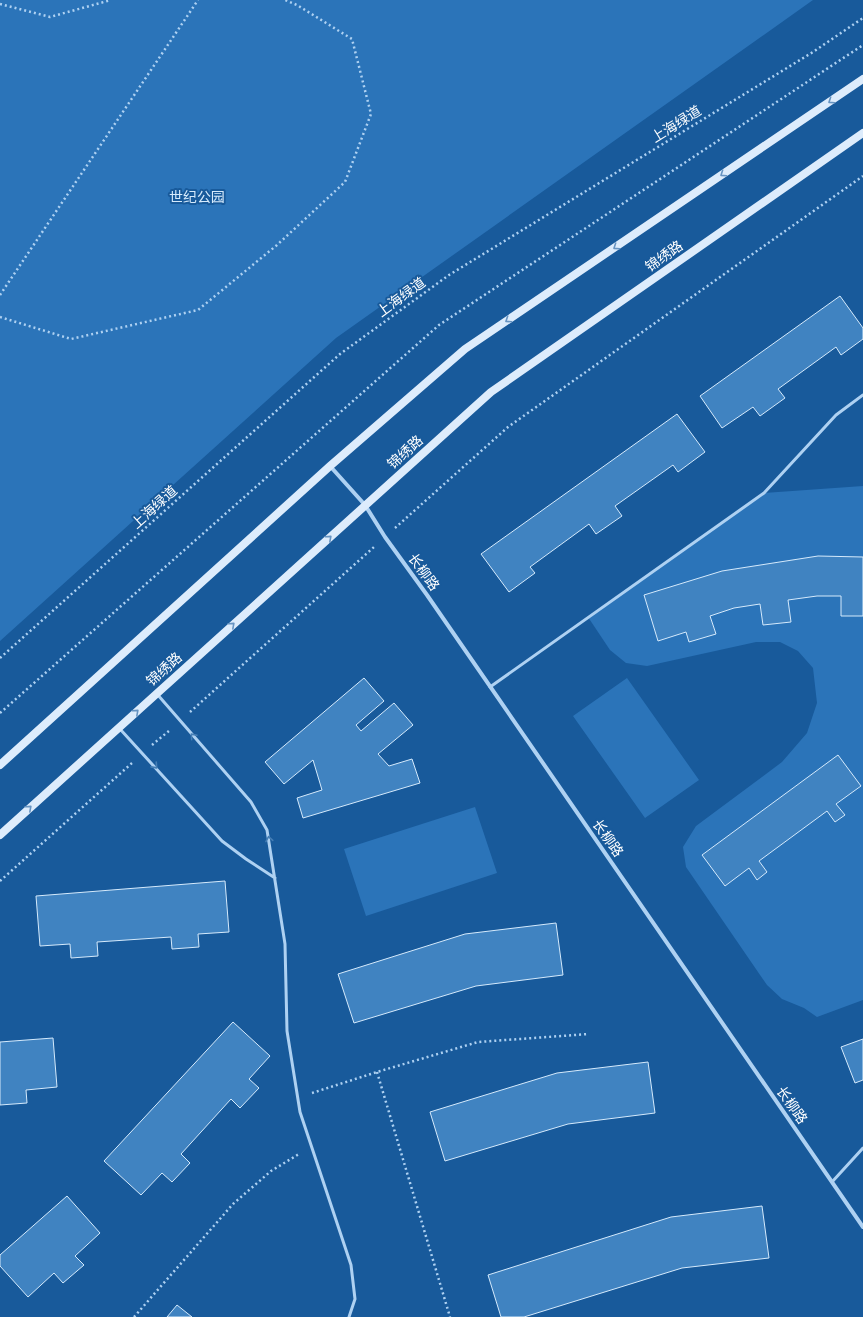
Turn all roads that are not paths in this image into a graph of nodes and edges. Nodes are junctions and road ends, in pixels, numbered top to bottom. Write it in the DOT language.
graph roads {
  1 [pos="863,79"];
  2 [pos="863,134"];
  3 [pos="863,395"];
  4 [pos="330,466"];
  5 [pos="364,505"];
  6 [pos="490,687"];
  7 [pos="156,694"];
  8 [pos="119,727"];
  9 [pos="0,765"];
  10 [pos="0,835"];
  11 [pos="275,878"];
  12 [pos="863,1148"];
  13 [pos="832,1182"];
  14 [pos="863,1227"];
  15 [pos="349,1317"];
  1 -- 4 [label="main road, one-way"];
  2 -- 5 [label="main road, 锦绣路"];
  3 -- 6 [label="lane"];
  4 -- 5 [label="street, 长柳路"];
  4 -- 9 [label="main road"];
  5 -- 6 [label="street, 长柳路"];
  7 -- 5 [label="main road, 锦绣路, one-way"];
  6 -- 13 [label="street, 长柳路"];
  8 -- 7 [label="main road, 锦绣路, one-way"];
  11 -- 7 [label="lane, one-way"];
  10 -- 8 [label="main road, 锦绣路, one-way"];
  8 -- 11 [label="lane, one-way"];
  11 -- 15 [label="lane"];
  12 -- 13 [label="lane"];
  13 -- 14 [label="street, 长柳路"];
}
